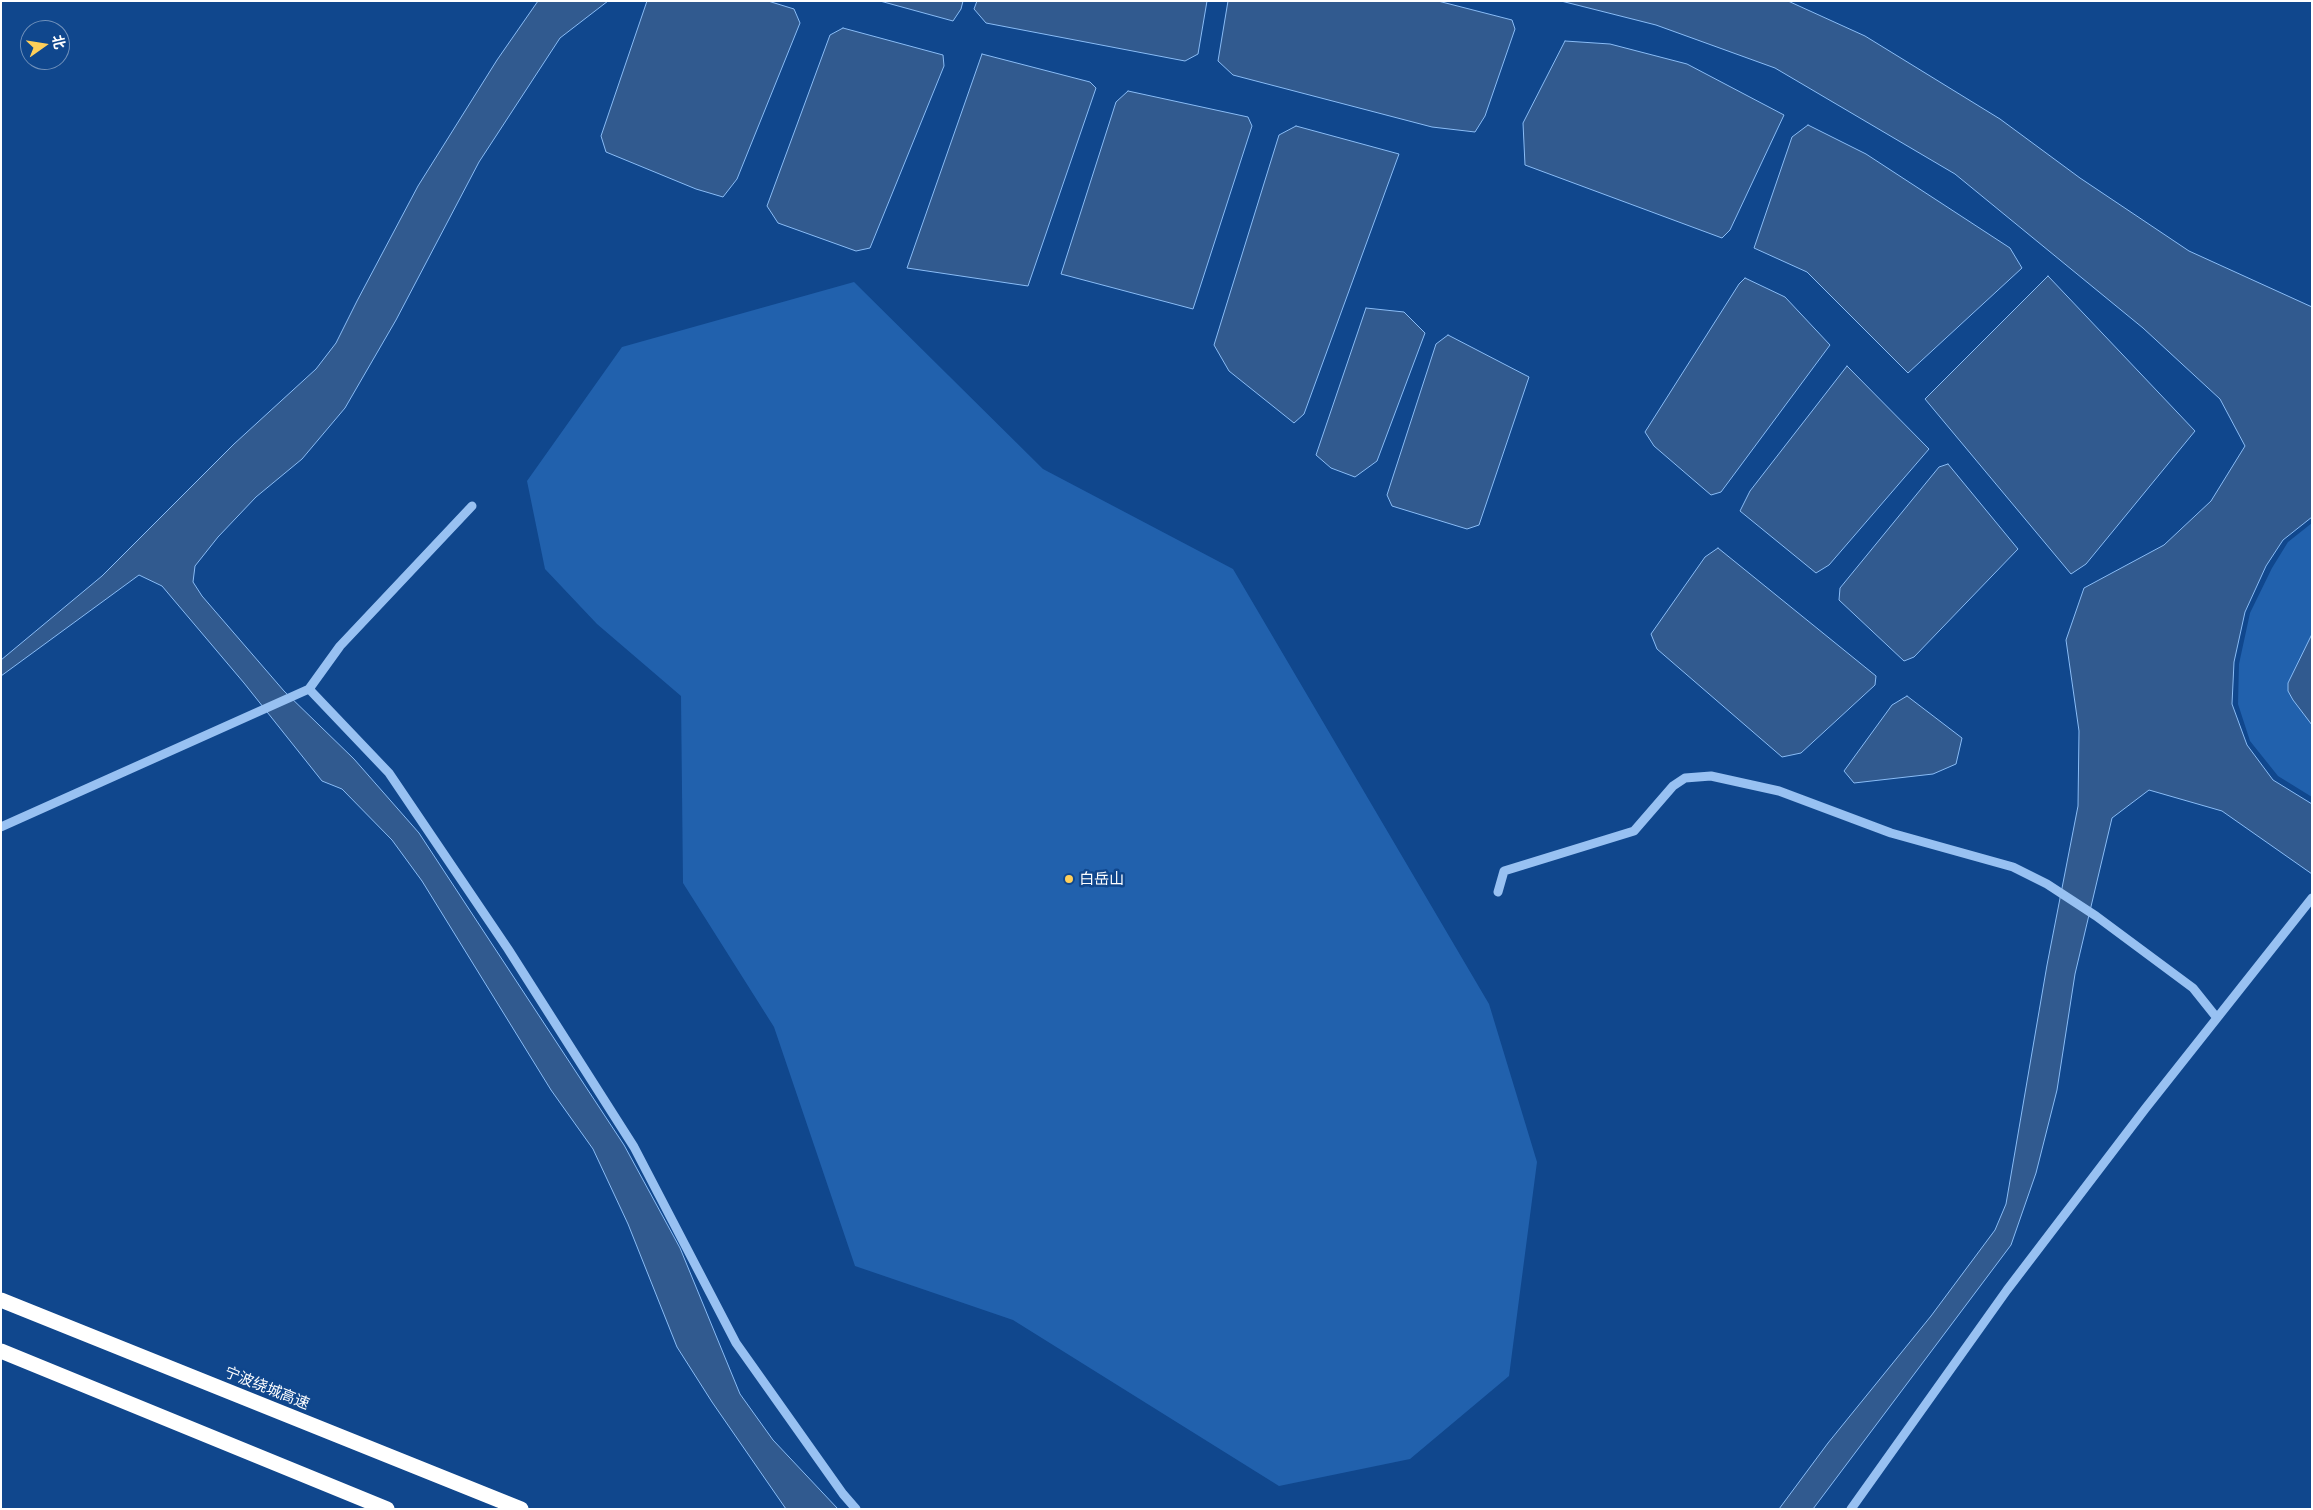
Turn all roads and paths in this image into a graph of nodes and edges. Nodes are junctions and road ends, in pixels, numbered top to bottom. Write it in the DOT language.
graph roads {
  1 [pos="472,506"];
  2 [pos="309,689"];
  3 [pos="1,827"];
  4 [pos="1498,892"];
  5 [pos="2312,898"];
  6 [pos="2217,1018"];
  7 [pos="1,1300"];
  8 [pos="1,1352"];
  9 [pos="387,1509"];
  10 [pos="520,1509"];
  11 [pos="856,1509"];
  12 [pos="1851,1509"];
  1 -- 2 [label="street"];
  2 -- 3 [label="street"];
  2 -- 11 [label="street"];
  4 -- 6 [label="street"];
  5 -- 6 [label="street"];
  6 -- 12 [label="street"];
  7 -- 10 [label="highway, 宁波绕城高速"];
  8 -- 9 [label="highway"];
}
